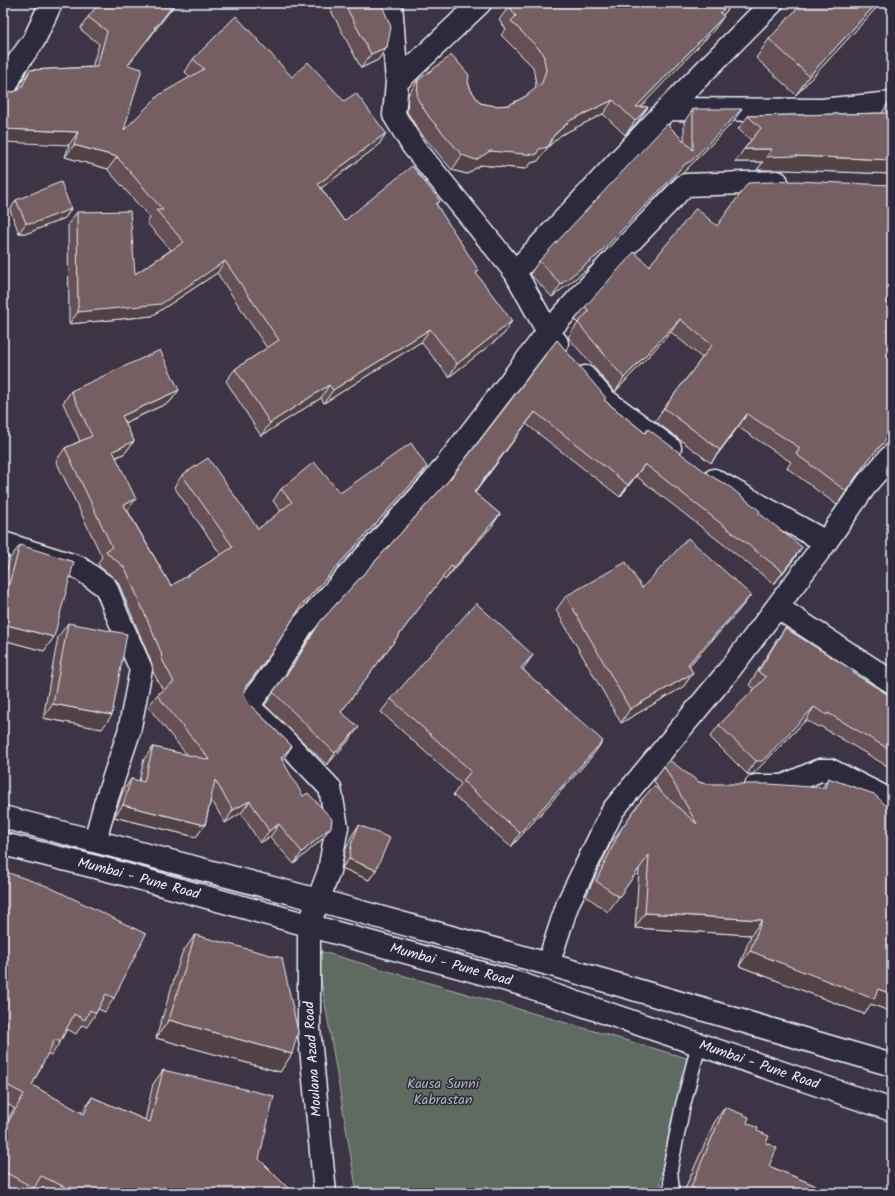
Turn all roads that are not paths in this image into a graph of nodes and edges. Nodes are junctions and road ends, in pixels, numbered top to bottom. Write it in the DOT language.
graph roads {
  1 [pos="51,3"];
  2 [pos="391,3"];
  3 [pos="480,3"];
  4 [pos="772,3"];
  5 [pos="397,82"];
  6 [pos="3,92"];
  7 [pos="892,102"];
  8 [pos="667,109"];
  9 [pos="793,182"];
  10 [pos="515,272"];
  11 [pos="548,332"];
  12 [pos="892,455"];
  13 [pos="826,542"];
  14 [pos="3,543"];
  15 [pos="777,607"];
  16 [pos="892,682"];
  17 [pos="736,786"];
  18 [pos="892,801"];
  19 [pos="3,817"];
  20 [pos="95,841"];
  21 [pos="3,844"];
  22 [pos="318,900"];
  23 [pos="309,925"];
  24 [pos="548,964"];
  25 [pos="699,1044"];
  26 [pos="892,1065"];
  27 [pos="892,1110"];
  28 [pos="325,1193"];
  29 [pos="672,1193"];
  1 -- 6 [label="street"];
  2 -- 5 [label="street"];
  3 -- 5 [label="street"];
  4 -- 8 [label="street"];
  5 -- 10 [label="street"];
  7 -- 8 [label="street"];
  8 -- 10 [label="street"];
  9 -- 11 [label="street"];
  10 -- 11 [label="street"];
  11 -- 13 [label="street"];
  11 -- 22 [label="street, Moulana Azad Road"];
  12 -- 13 [label="street"];
  13 -- 15 [label="street"];
  14 -- 20 [label="street"];
  15 -- 16 [label="street"];
  15 -- 24 [label="street"];
  17 -- 18 [label="street"];
  19 -- 20 [label="street, Mumbai - Pune Road"];
  20 -- 22 [label="street, Mumbai - Pune Road"];
  21 -- 23 [label="street, Mumbai - Pune Road"];
  22 -- 23 [label="street, Moulana Azad Road"];
  22 -- 24 [label="street, Mumbai - Pune Road"];
  23 -- 25 [label="street, Mumbai - Pune Road"];
  23 -- 28 [label="street, Moulana Azad Road"];
  24 -- 26 [label="street, Mumbai - Pune Road"];
  25 -- 27 [label="street, Mumbai - Pune Road"];
  25 -- 29 [label="lane"];
}
